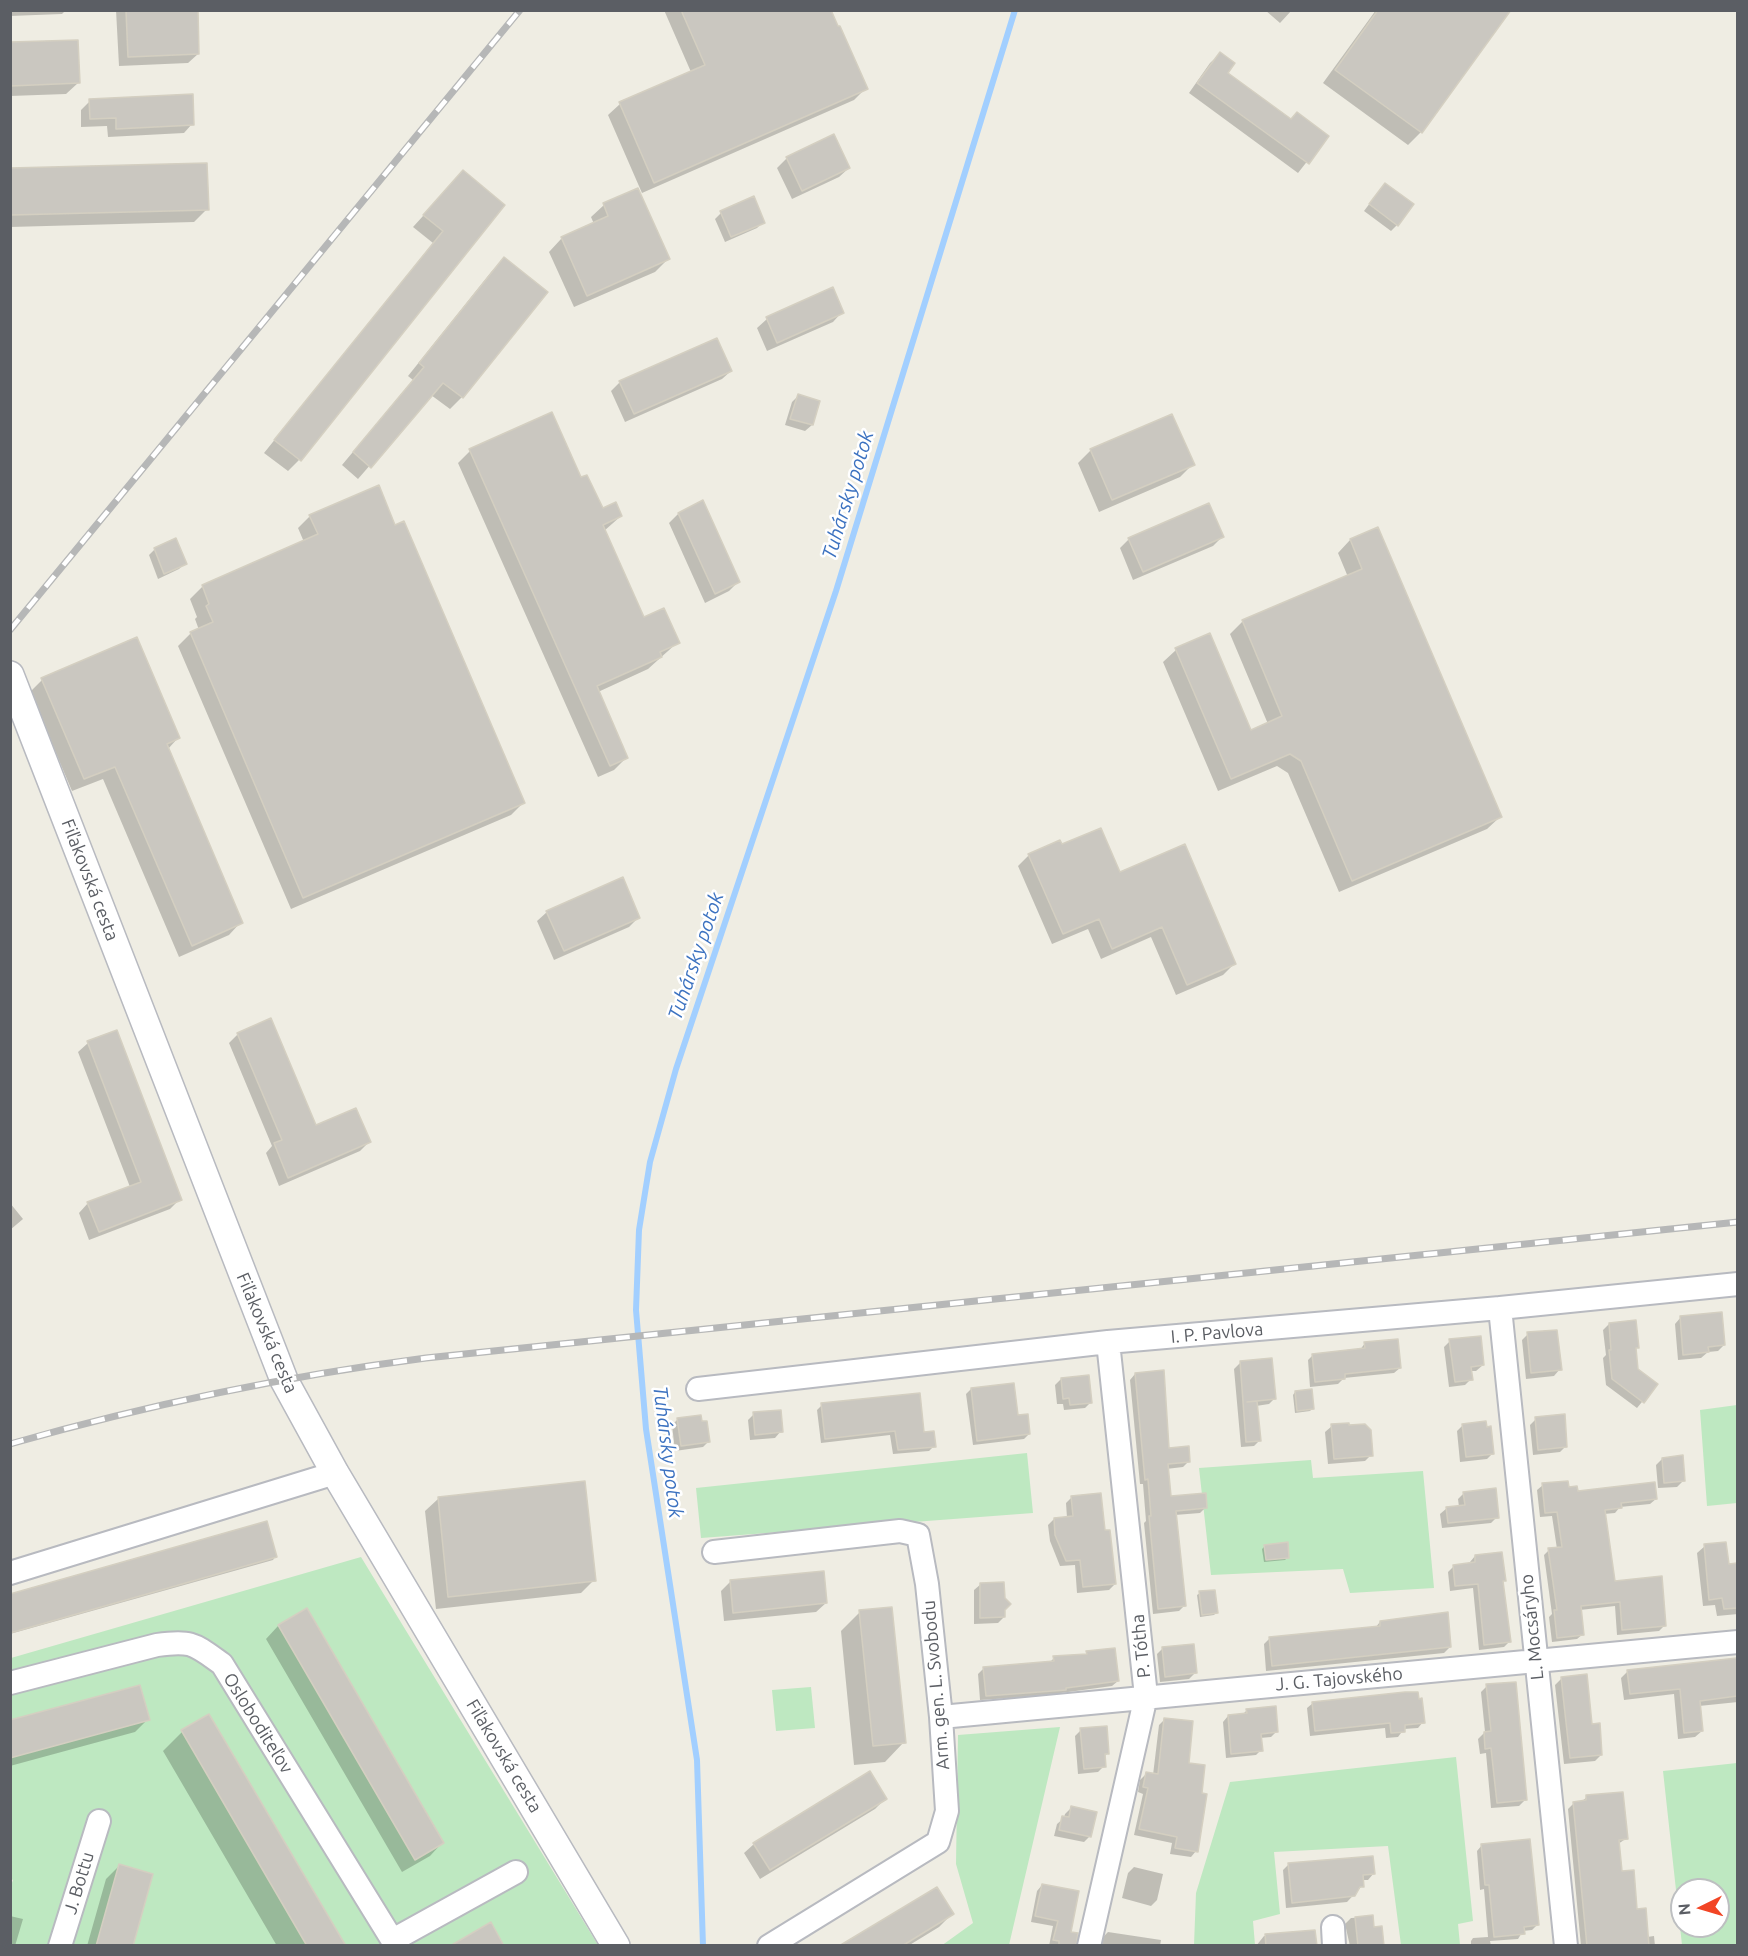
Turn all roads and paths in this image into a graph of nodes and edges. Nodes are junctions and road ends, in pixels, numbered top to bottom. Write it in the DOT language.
graph roads {
  1 [pos="10,675"];
  2 [pos="1737,1284"];
  3 [pos="1500,1308"];
  4 [pos="1108,1342"];
  5 [pos="698,1389"];
  6 [pos="335,1473"];
  7 [pos="714,1552"];
  8 [pos="10,1573"];
  9 [pos="1737,1642"];
  10 [pos="1536,1661"];
  11 [pos="10,1683"];
  12 [pos="1146,1696"];
  13 [pos="941,1717"];
  14 [pos="99,1821"];
  15 [pos="516,1872"];
  16 [pos="394,1942"];
  17 [pos="60,1946"];
  18 [pos="616,1946"];
  19 [pos="769,1946"];
  20 [pos="1089,1946"];
  21 [pos="1566,1946"];
  1 -- 6 [label="street, Fiľakovská cesta"];
  2 -- 3 [label="street, I. P. Pavlova"];
  3 -- 4 [label="street, I. P. Pavlova"];
  3 -- 10 [label="street, L. Mocsáryho"];
  4 -- 5 [label="street, I. P. Pavlova"];
  4 -- 12 [label="street, P. Tótha"];
  6 -- 8 [label="street"];
  6 -- 18 [label="street, Fiľakovská cesta"];
  7 -- 13 [label="street, Arm. gen. L. Svobodu"];
  9 -- 10 [label="street, J. G. Tajovského"];
  10 -- 12 [label="street, J. G. Tajovského"];
  10 -- 21 [label="street, L. Mocsáryho"];
  11 -- 16 [label="street, Osloboditeľov"];
  12 -- 13 [label="street, J. G. Tajovského"];
  12 -- 20 [label="street, P. Tótha"];
  13 -- 19 [label="street, Arm. gen. L. Svobodu"];
  14 -- 17 [label="street, J. Bottu"];
  15 -- 16 [label="street, Osloboditeľov"];
}
